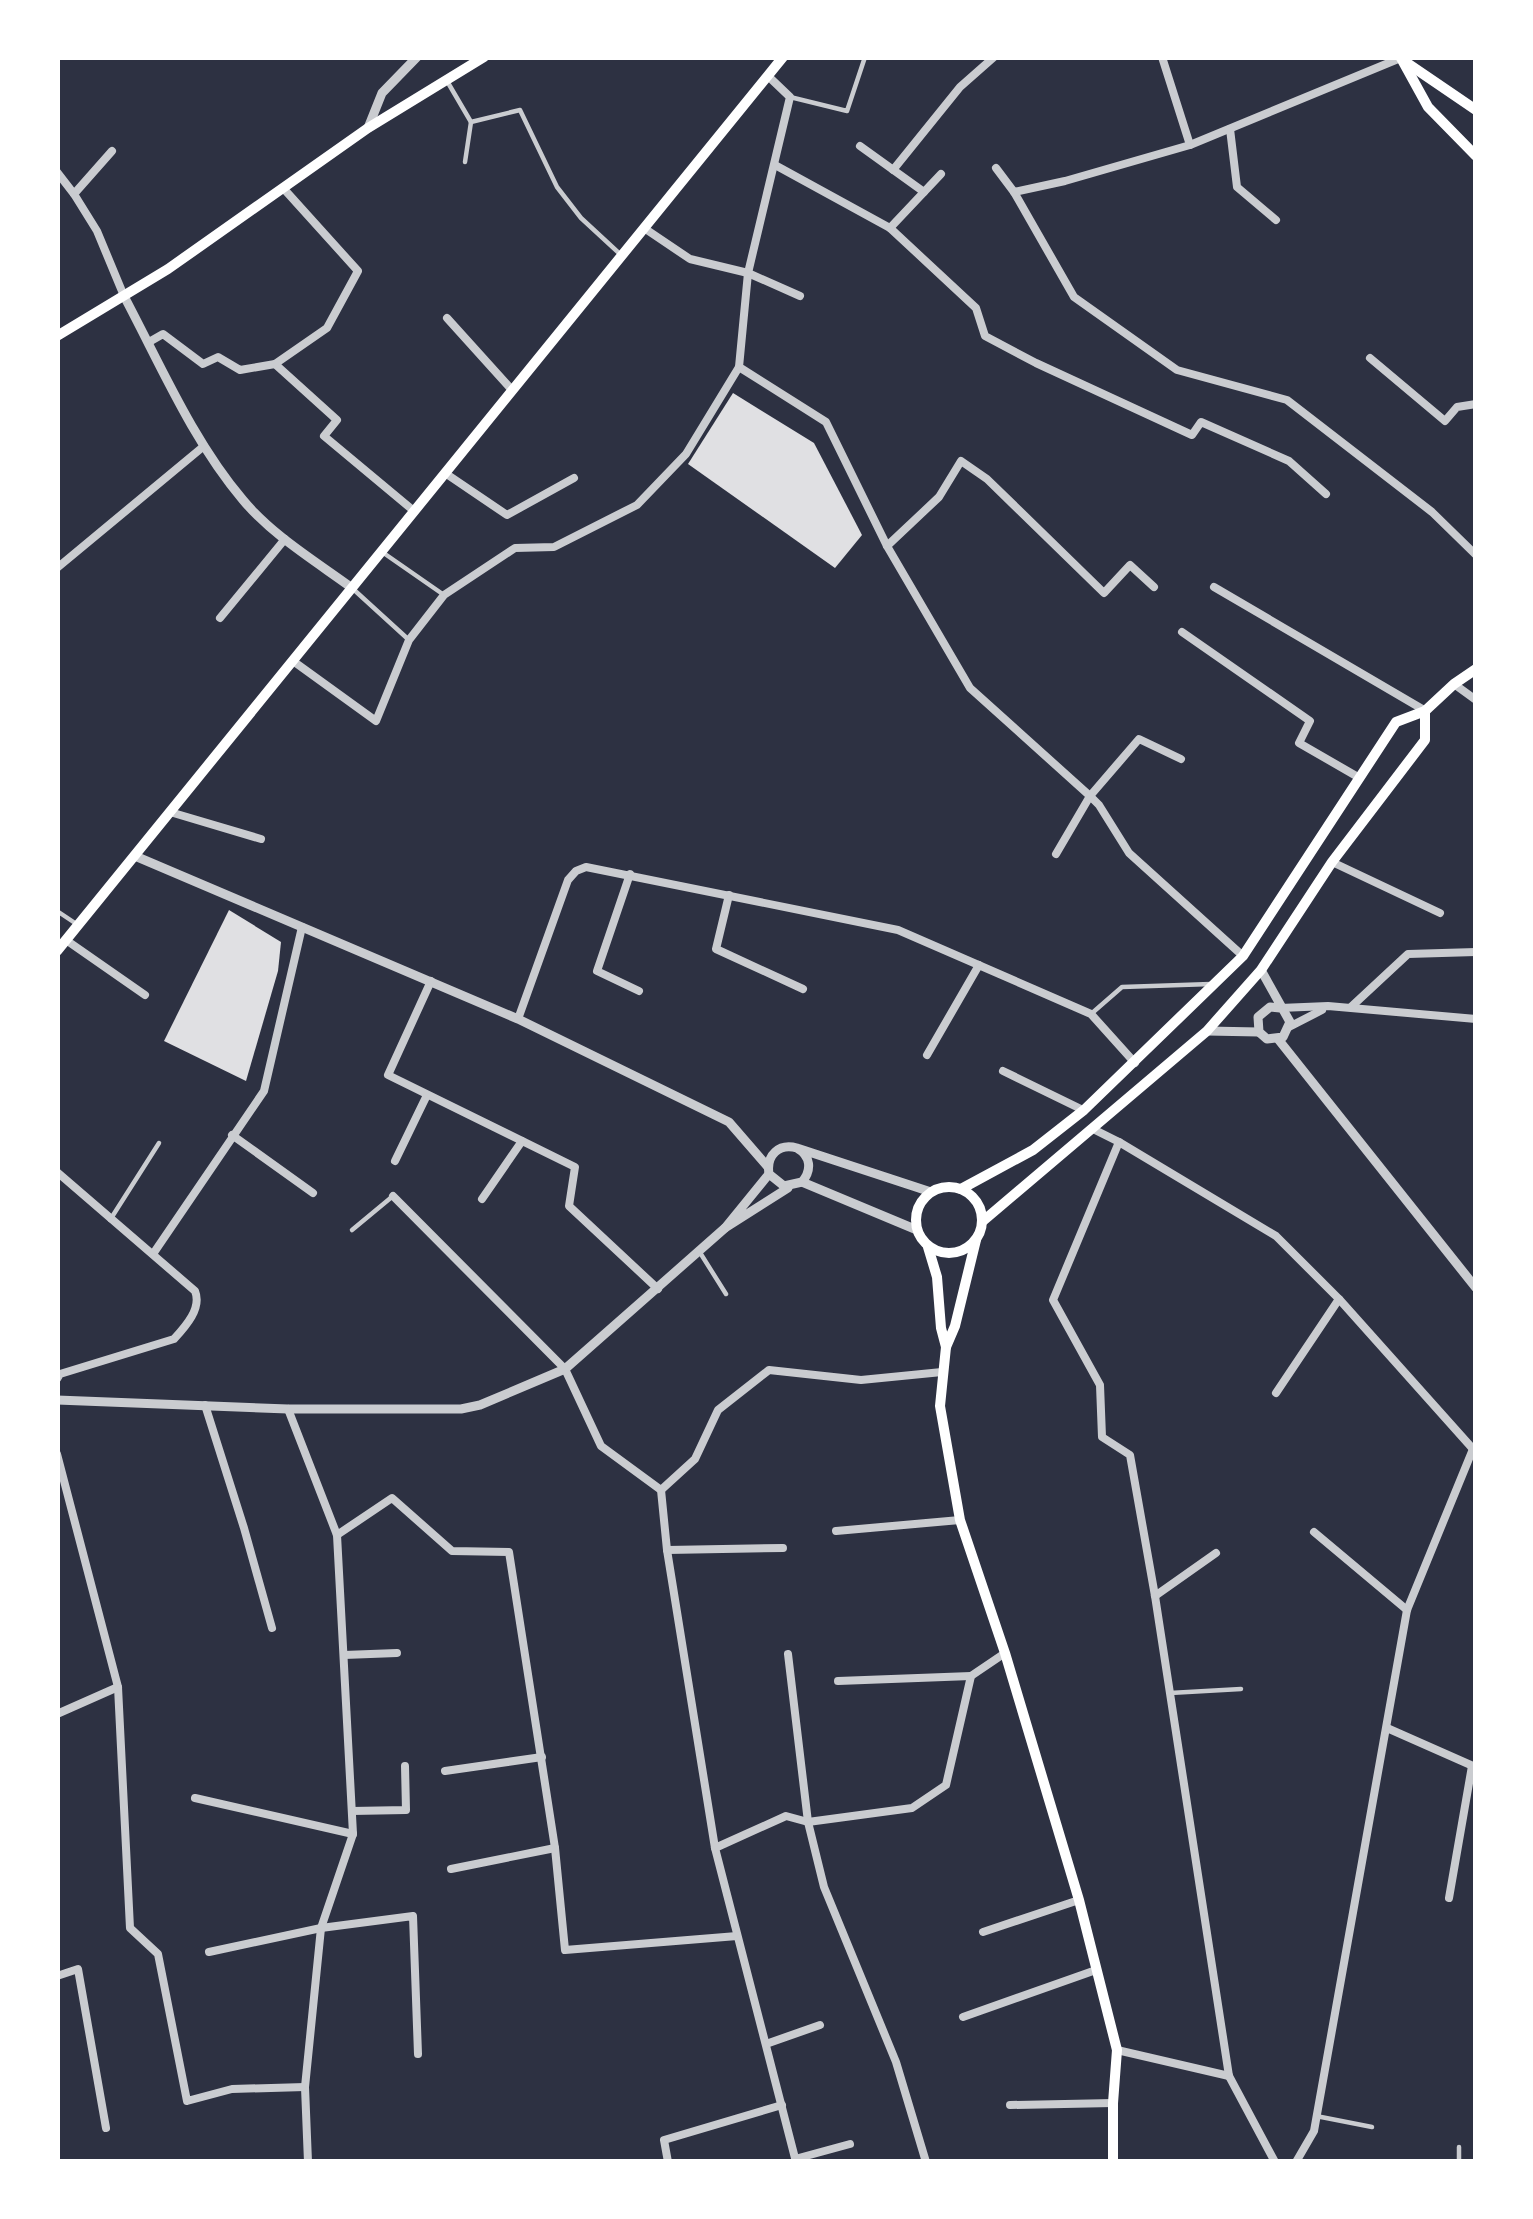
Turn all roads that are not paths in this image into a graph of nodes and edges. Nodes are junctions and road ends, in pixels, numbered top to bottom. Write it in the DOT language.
graph roads {
  1 [pos="417,57"];
  2 [pos="484,57"];
  3 [pos="546,57"];
  4 [pos="565,57"];
  5 [pos="783,57"];
  6 [pos="865,57"];
  7 [pos="994,57"];
  8 [pos="1162,57"];
  9 [pos="1401,57"];
  10 [pos="768,76"];
  11 [pos="447,81"];
  12 [pos="790,97"];
  13 [pos="1476,110"];
  14 [pos="471,122"];
  15 [pos="368,128"];
  16 [pos="1230,129"];
  17 [pos="1190,145"];
  18 [pos="860,146"];
  19 [pos="112,151"];
  20 [pos="1476,156"];
  21 [pos="465,162"];
  22 [pos="776,165"];
  23 [pos="996,168"];
  24 [pos="892,170"];
  25 [pos="57,172"];
  26 [pos="941,174"];
  27 [pos="61,185"];
  28 [pos="284,189"];
  29 [pos="924,192"];
  30 [pos="1014,192"];
  31 [pos="74,194"];
  32 [pos="1276,220"];
  33 [pos="644,228"];
  34 [pos="890,228"];
  35 [pos="622,256"];
  36 [pos="748,273"];
  37 [pos="800,296"];
  38 [pos="124,298"];
  39 [pos="447,318"];
  40 [pos="57,337"];
  41 [pos="148,342"];
  42 [pos="1370,358"];
  43 [pos="275,364"];
  44 [pos="739,367"];
  45 [pos="512,390"];
  46 [pos="1476,404"];
  47 [pos="204,446"];
  48 [pos="445,473"];
  49 [pos="574,478"];
  50 [pos="1325,494"];
  51 [pos="414,512"];
  52 [pos="285,539"];
  53 [pos="887,546"];
  54 [pos="381,552"];
  55 [pos="1476,554"];
  56 [pos="58,564"];
  57 [pos="1214,586"];
  58 [pos="1154,587"];
  59 [pos="352,588"];
  60 [pos="444,595"];
  61 [pos="220,617"];
  62 [pos="1182,632"];
  63 [pos="409,640"];
  64 [pos="293,661"];
  65 [pos="1476,669"];
  66 [pos="1454,684"];
  67 [pos="1476,700"];
  68 [pos="1425,711"];
  69 [pos="1181,759"];
  70 [pos="1358,778"];
  71 [pos="1090,796"];
  72 [pos="170,812"];
  73 [pos="261,839"];
  74 [pos="1056,854"];
  75 [pos="135,856"];
  76 [pos="1332,862"];
  77 [pos="630,874"];
  78 [pos="729,895"];
  79 [pos="57,911"];
  80 [pos="1440,913"];
  81 [pos="78,925"];
  82 [pos="302,925"];
  83 [pos="66,940"];
  84 [pos="57,951"];
  85 [pos="1476,952"];
  86 [pos="1243,956"];
  87 [pos="979,965"];
  88 [pos="1261,970"];
  89 [pos="431,981"];
  90 [pos="1217,984"];
  91 [pos="803,988"];
  92 [pos="639,992"];
  93 [pos="145,994"];
  94 [pos="1328,1006"];
  95 [pos="1350,1008"];
  96 [pos="1280,1009"];
  97 [pos="1090,1014"];
  98 [pos="1476,1018"];
  99 [pos="518,1019"];
  100 [pos="1289,1027"];
  101 [pos="1207,1031"];
  102 [pos="1259,1032"];
  103 [pos="1278,1039"];
  104 [pos="927,1055"];
  105 [pos="1135,1063"];
  106 [pos="1003,1071"];
  107 [pos="427,1095"];
  108 [pos="1084,1110"];
  109 [pos="1093,1130"];
  110 [pos="232,1135"];
  111 [pos="522,1141"];
  112 [pos="1119,1142"];
  113 [pos="159,1143"];
  114 [pos="797,1148"];
  115 [pos="395,1161"];
  116 [pos="769,1170"];
  117 [pos="57,1172"];
  118 [pos="802,1182"];
  119 [pos="790,1187"];
  120 [pos="961,1189"];
  121 [pos="931,1192"];
  122 [pos="313,1193"];
  123 [pos="393,1196"];
  124 [pos="482,1199"];
  125 [pos="110,1220"];
  126 [pos="983,1221"];
  127 [pos="725,1228"];
  128 [pos="352,1230"];
  129 [pos="917,1230"];
  130 [pos="976,1240"];
  131 [pos="928,1247"];
  132 [pos="699,1251"];
  133 [pos="153,1254"];
  134 [pos="658,1288"];
  135 [pos="1476,1288"];
  136 [pos="726,1294"];
  137 [pos="1339,1299"];
  138 [pos="946,1348"];
  139 [pos="565,1369"];
  140 [pos="942,1372"];
  141 [pos="57,1378"];
  142 [pos="1276,1393"];
  143 [pos="57,1400"];
  144 [pos="205,1405"];
  145 [pos="288,1409"];
  146 [pos="1474,1449"];
  147 [pos="57,1454"];
  148 [pos="661,1490"];
  149 [pos="960,1520"];
  150 [pos="836,1531"];
  151 [pos="1314,1532"];
  152 [pos="338,1535"];
  153 [pos="783,1548"];
  154 [pos="667,1550"];
  155 [pos="1216,1553"];
  156 [pos="1155,1596"];
  157 [pos="1407,1610"];
  158 [pos="272,1628"];
  159 [pos="397,1653"];
  160 [pos="1005,1653"];
  161 [pos="788,1654"];
  162 [pos="344,1655"];
  163 [pos="971,1676"];
  164 [pos="838,1681"];
  165 [pos="118,1687"];
  166 [pos="1241,1689"];
  167 [pos="1170,1693"];
  168 [pos="57,1714"];
  169 [pos="1387,1728"];
  170 [pos="542,1757"];
  171 [pos="405,1766"];
  172 [pos="1474,1767"];
  173 [pos="446,1771"];
  174 [pos="195,1798"];
  175 [pos="352,1811"];
  176 [pos="808,1822"];
  177 [pos="353,1834"];
  178 [pos="555,1848"];
  179 [pos="715,1848"];
  180 [pos="451,1869"];
  181 [pos="1449,1898"];
  182 [pos="1079,1900"];
  183 [pos="320,1928"];
  184 [pos="983,1932"];
  185 [pos="736,1936"];
  186 [pos="209,1952"];
  187 [pos="1096,1970"];
  188 [pos="57,1976"];
  189 [pos="963,2017"];
  190 [pos="820,2025"];
  191 [pos="766,2044"];
  192 [pos="1117,2050"];
  193 [pos="418,2054"];
  194 [pos="1228,2076"];
  195 [pos="305,2087"];
  196 [pos="1112,2103"];
  197 [pos="782,2105"];
  198 [pos="1010,2105"];
  199 [pos="1316,2116"];
  200 [pos="1372,2127"];
  201 [pos="106,2128"];
  202 [pos="850,2144"];
  203 [pos="1459,2147"];
  204 [pos="795,2160"];
  205 [pos="308,2162"];
  206 [pos="668,2162"];
  207 [pos="926,2162"];
  208 [pos="1113,2162"];
  209 [pos="1275,2162"];
  210 [pos="1295,2162"];
  211 [pos="1459,2162"];
  1 -- 15 [label="street"];
  2 -- 11 [label="main road"];
  3 -- 4 [label="lane"];
  5 -- 10 [label="main road"];
  6 -- 12 [label="lane"];
  7 -- 24 [label="street"];
  8 -- 17 [label="street"];
  9 -- 13 [label="main road"];
  9 -- 16 [label="street"];
  9 -- 20 [label="main road"];
  10 -- 12 [label="street"];
  10 -- 33 [label="main road"];
  11 -- 14 [label="lane"];
  11 -- 15 [label="main road"];
  12 -- 22 [label="street"];
  14 -- 21 [label="lane"];
  14 -- 35 [label="lane"];
  15 -- 28 [label="main road"];
  16 -- 17 [label="street"];
  16 -- 32 [label="street"];
  17 -- 30 [label="street"];
  18 -- 24 [label="street"];
  19 -- 31 [label="street"];
  22 -- 34 [label="street"];
  22 -- 36 [label="street"];
  23 -- 30 [label="street"];
  24 -- 29 [label="street"];
  25 -- 27 [label="street"];
  26 -- 29 [label="street"];
  27 -- 31 [label="street"];
  28 -- 38 [label="main road"];
  28 -- 43 [label="street"];
  29 -- 34 [label="street"];
  30 -- 55 [label="street"];
  31 -- 38 [label="street"];
  33 -- 35 [label="main road"];
  33 -- 36 [label="street"];
  34 -- 50 [label="street"];
  35 -- 45 [label="main road"];
  36 -- 37 [label="street"];
  36 -- 44 [label="street"];
  38 -- 40 [label="main road"];
  38 -- 41 [label="street"];
  39 -- 45 [label="street"];
  41 -- 43 [label="street"];
  41 -- 47 [label="street"];
  42 -- 46 [label="street"];
  43 -- 51 [label="street"];
  44 -- 53 [label="street"];
  44 -- 60 [label="street"];
  45 -- 48 [label="main road"];
  47 -- 52 [label="street"];
  47 -- 56 [label="street"];
  48 -- 49 [label="street"];
  48 -- 51 [label="main road"];
  51 -- 54 [label="main road"];
  52 -- 59 [label="street"];
  52 -- 61 [label="street"];
  53 -- 58 [label="street"];
  53 -- 71 [label="street"];
  54 -- 59 [label="main road"];
  54 -- 60 [label="lane"];
  57 -- 68 [label="street"];
  59 -- 63 [label="lane"];
  59 -- 64 [label="main road"];
  60 -- 63 [label="street"];
  62 -- 70 [label="street"];
  63 -- 64 [label="street"];
  64 -- 72 [label="main road"];
  65 -- 66 [label="main road"];
  66 -- 67 [label="street"];
  66 -- 68 [label="main road"];
  68 -- 70 [label="main road"];
  68 -- 76 [label="main road"];
  69 -- 71 [label="street"];
  70 -- 86 [label="main road"];
  71 -- 74 [label="street"];
  71 -- 86 [label="street"];
  72 -- 73 [label="street"];
  72 -- 75 [label="main road"];
  75 -- 81 [label="main road"];
  75 -- 82 [label="street"];
  76 -- 80 [label="street"];
  76 -- 88 [label="main road"];
  77 -- 78 [label="street"];
  77 -- 92 [label="street"];
  77 -- 99 [label="street"];
  78 -- 87 [label="street"];
  78 -- 91 [label="street"];
  79 -- 81 [label="lane"];
  81 -- 83 [label="main road"];
  82 -- 89 [label="street"];
  82 -- 110 [label="street"];
  83 -- 84 [label="main road"];
  83 -- 93 [label="street"];
  85 -- 95 [label="street"];
  86 -- 90 [label="main road"];
  87 -- 97 [label="street"];
  87 -- 104 [label="street"];
  88 -- 96 [label="street"];
  88 -- 101 [label="main road"];
  89 -- 99 [label="street"];
  89 -- 107 [label="street"];
  90 -- 97 [label="lane"];
  90 -- 105 [label="main road"];
  94 -- 95 [label="street"];
  94 -- 96 [label="street"];
  94 -- 100 [label="street"];
  95 -- 98 [label="street"];
  96 -- 100 [label="street"];
  96 -- 102 [label="street"];
  97 -- 105 [label="street"];
  99 -- 116 [label="street"];
  100 -- 103 [label="street"];
  101 -- 102 [label="street"];
  101 -- 109 [label="main road"];
  102 -- 103 [label="street"];
  103 -- 135 [label="street"];
  105 -- 108 [label="main road"];
  106 -- 108 [label="street"];
  107 -- 111 [label="street"];
  107 -- 115 [label="street"];
  108 -- 120 [label="main road"];
  109 -- 112 [label="street"];
  109 -- 126 [label="main road"];
  110 -- 122 [label="street"];
  110 -- 133 [label="street"];
  111 -- 124 [label="street"];
  111 -- 134 [label="street"];
  112 -- 137 [label="street"];
  112 -- 156 [label="street"];
  113 -- 125 [label="lane"];
  114 -- 116 [label="street"];
  114 -- 118 [label="street"];
  114 -- 121 [label="street"];
  116 -- 119 [label="street"];
  116 -- 127 [label="street"];
  117 -- 125 [label="street"];
  118 -- 119 [label="street"];
  118 -- 129 [label="street"];
  119 -- 127 [label="street"];
  120 -- 121 [label="main road"];
  120 -- 126 [label="main road"];
  121 -- 129 [label="main road"];
  123 -- 128 [label="lane"];
  123 -- 139 [label="street"];
  125 -- 133 [label="street"];
  126 -- 130 [label="main road"];
  127 -- 132 [label="street"];
  129 -- 131 [label="main road"];
  130 -- 131 [label="main road"];
  130 -- 138 [label="main road"];
  131 -- 138 [label="main road"];
  132 -- 134 [label="street"];
  132 -- 136 [label="lane"];
  133 -- 141 [label="street"];
  134 -- 139 [label="street"];
  137 -- 142 [label="street"];
  137 -- 146 [label="street"];
  138 -- 140 [label="main road"];
  139 -- 145 [label="street"];
  139 -- 148 [label="street"];
  140 -- 148 [label="street"];
  140 -- 149 [label="main road"];
  143 -- 144 [label="street"];
  144 -- 145 [label="street"];
  144 -- 158 [label="street"];
  145 -- 152 [label="street"];
  146 -- 157 [label="street"];
  147 -- 165 [label="street"];
  148 -- 154 [label="street"];
  149 -- 150 [label="street"];
  149 -- 160 [label="main road"];
  151 -- 157 [label="street"];
  152 -- 162 [label="street"];
  152 -- 170 [label="street"];
  153 -- 154 [label="street"];
  154 -- 179 [label="street"];
  155 -- 156 [label="street"];
  156 -- 167 [label="street"];
  157 -- 169 [label="street"];
  159 -- 162 [label="street"];
  160 -- 163 [label="street"];
  160 -- 182 [label="main road"];
  161 -- 176 [label="street"];
  162 -- 175 [label="street"];
  163 -- 164 [label="street"];
  163 -- 176 [label="street"];
  165 -- 168 [label="street"];
  165 -- 195 [label="street"];
  166 -- 167 [label="lane"];
  167 -- 194 [label="street"];
  169 -- 172 [label="street"];
  169 -- 199 [label="street"];
  170 -- 173 [label="street"];
  170 -- 178 [label="street"];
  171 -- 175 [label="street"];
  172 -- 181 [label="street"];
  174 -- 177 [label="street"];
  175 -- 177 [label="street"];
  176 -- 179 [label="street"];
  176 -- 207 [label="street"];
  177 -- 183 [label="street"];
  178 -- 180 [label="street"];
  178 -- 185 [label="street"];
  179 -- 185 [label="street"];
  182 -- 184 [label="street"];
  182 -- 187 [label="main road"];
  183 -- 186 [label="street"];
  183 -- 193 [label="street"];
  183 -- 195 [label="street"];
  185 -- 191 [label="street"];
  187 -- 189 [label="street"];
  187 -- 192 [label="main road"];
  188 -- 201 [label="street"];
  190 -- 191 [label="street"];
  191 -- 197 [label="street"];
  192 -- 194 [label="street"];
  192 -- 196 [label="main road"];
  194 -- 209 [label="street"];
  195 -- 205 [label="street"];
  196 -- 198 [label="street"];
  196 -- 208 [label="main road"];
  197 -- 204 [label="street"];
  197 -- 206 [label="street"];
  199 -- 200 [label="lane"];
  199 -- 210 [label="street"];
  202 -- 204 [label="street"];
  203 -- 211 [label="lane"];
}
